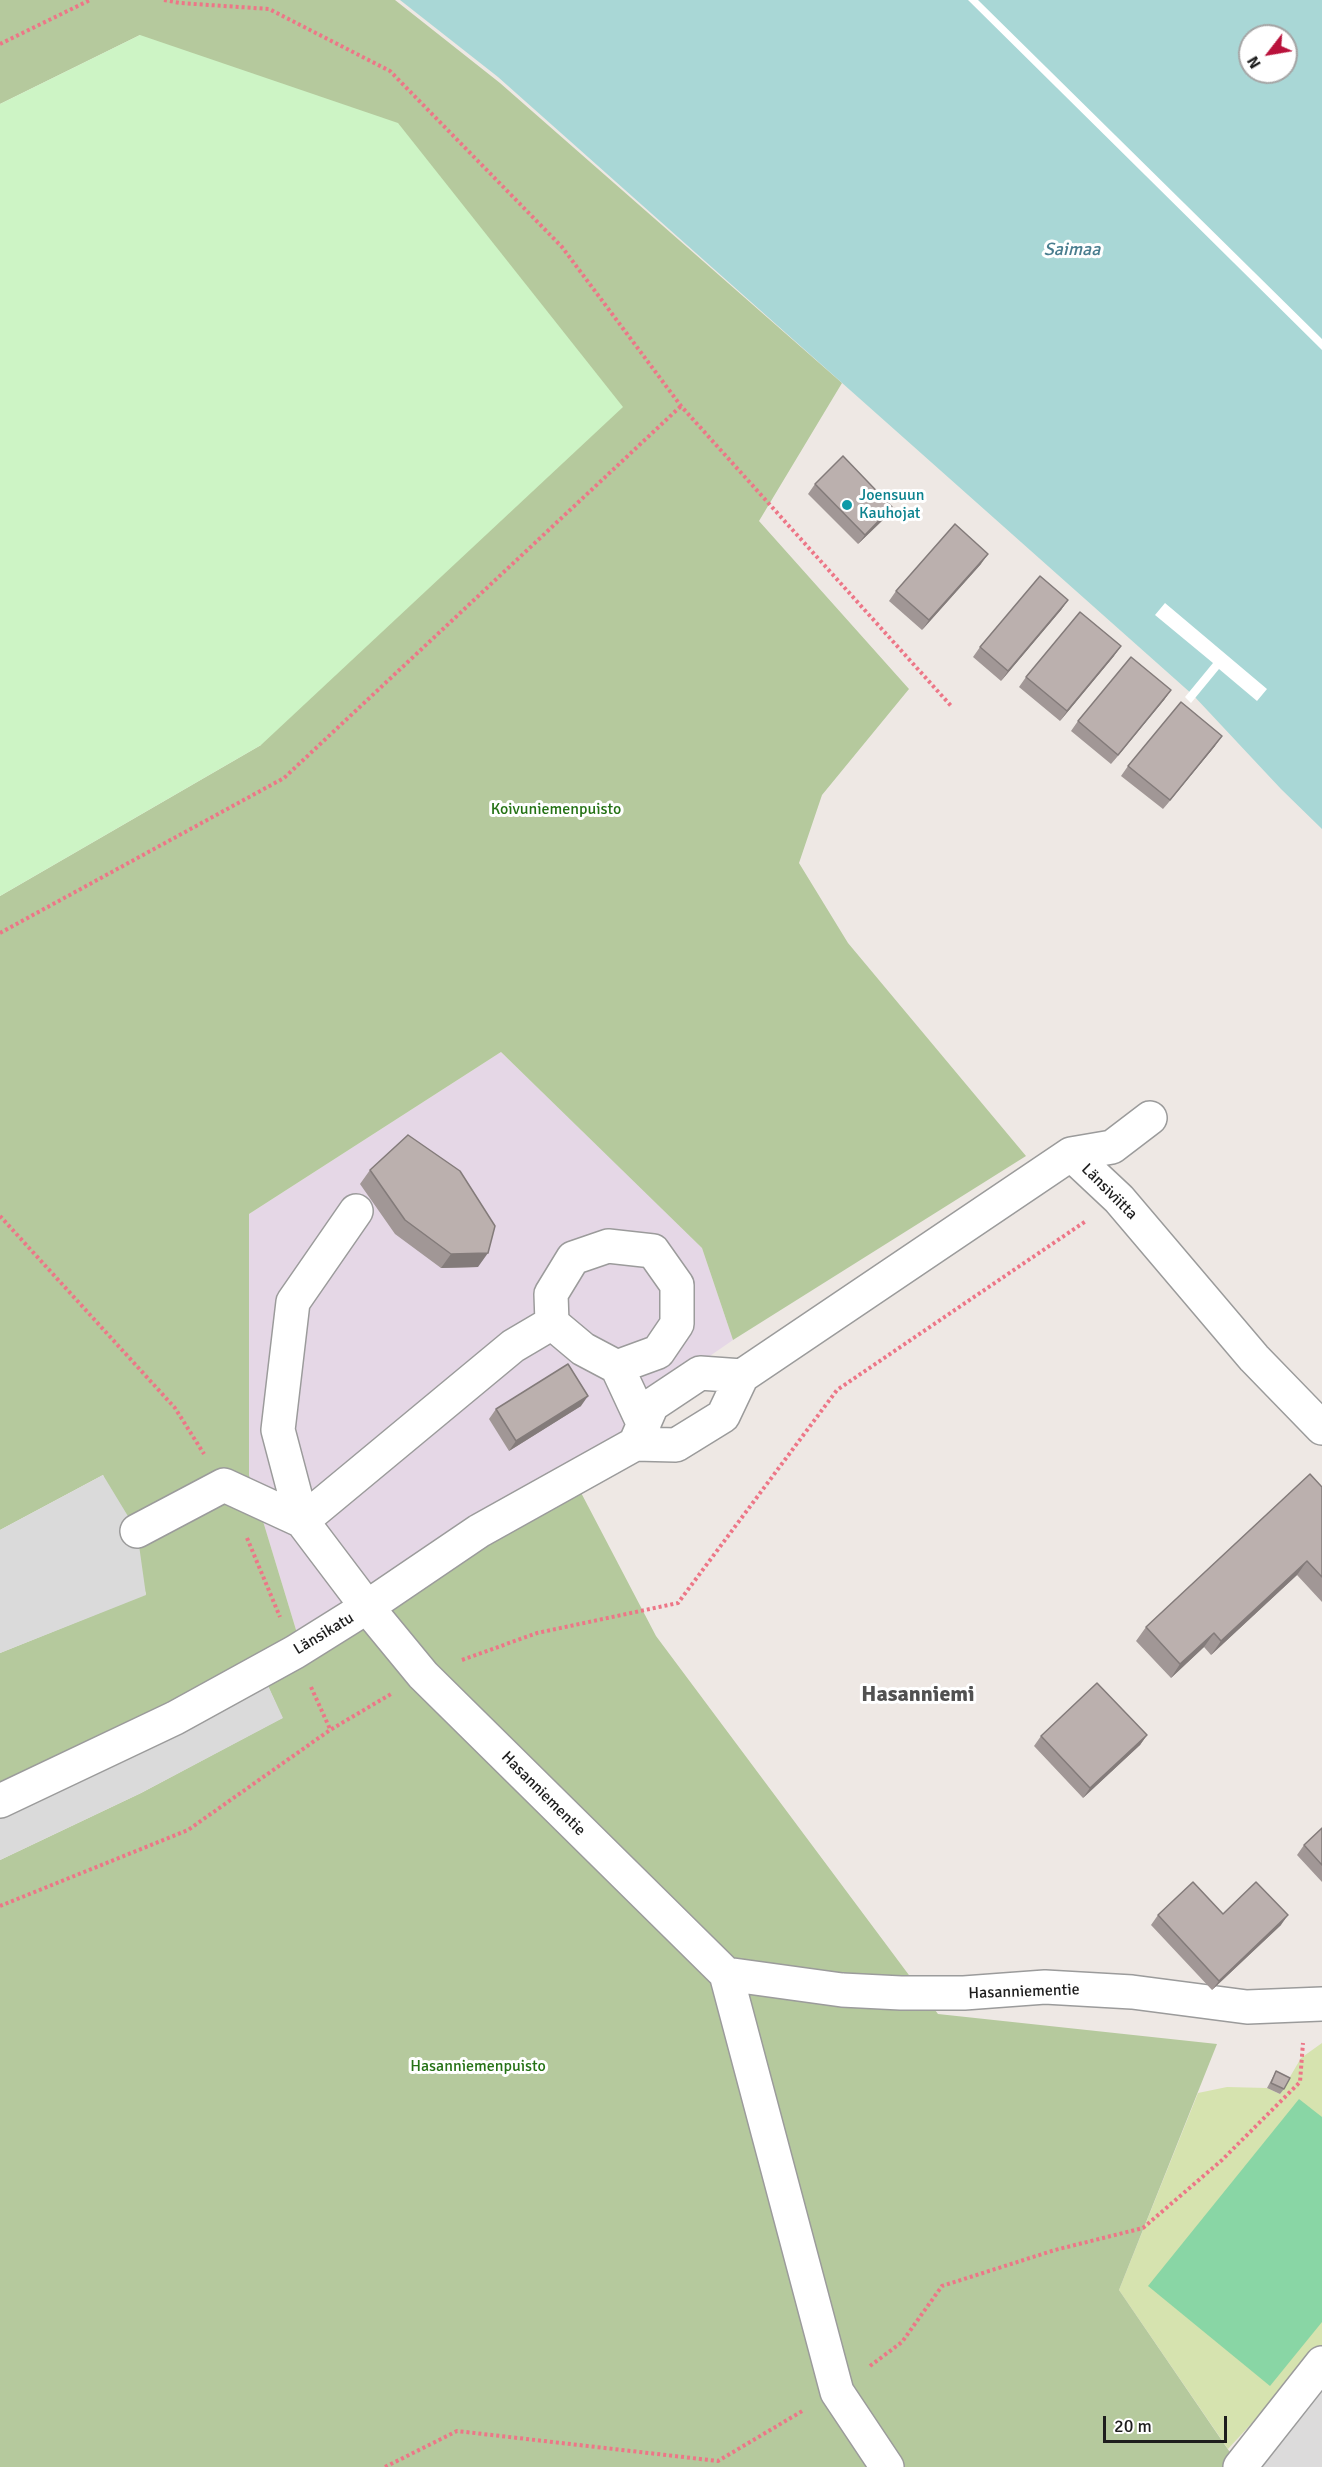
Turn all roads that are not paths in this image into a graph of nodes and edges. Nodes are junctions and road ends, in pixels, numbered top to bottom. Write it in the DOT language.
graph roads {
  1 [pos="1150,1118"];
  2 [pos="1071,1154"];
  3 [pos="356,1211"];
  4 [pos="552,1323"];
  5 [pos="617,1367"];
  6 [pos="742,1376"];
  7 [pos="1322,1428"];
  8 [pos="639,1434"];
  9 [pos="302,1521"];
  10 [pos="137,1531"];
  11 [pos="367,1607"];
  12 [pos="0,1801"];
  13 [pos="726,1974"];
  14 [pos="1322,2004"];
  15 [pos="1322,2363"];
  16 [pos="837,2392"];
  17 [pos="857,2467"];
  18 [pos="887,2467"];
  19 [pos="1240,2467"];
  1 -- 2 [label="street"];
  2 -- 6 [label="street, Länsiviitta"];
  2 -- 7 [label="street, Länsiviitta"];
  3 -- 9 [label="street"];
  4 -- 5 [label="street"];
  4 -- 5 [label="street"];
  4 -- 9 [label="street"];
  5 -- 8 [label="street"];
  6 -- 8 [label="street, Länsikatu"];
  6 -- 8 [label="street"];
  8 -- 11 [label="street, Länsikatu"];
  9 -- 10 [label="street"];
  9 -- 11 [label="street, Hasanniementie"];
  11 -- 12 [label="street, Länsikatu"];
  11 -- 13 [label="street, Hasanniementie"];
  13 -- 14 [label="street, Hasanniementie"];
  13 -- 16 [label="street"];
  15 -- 19 [label="street"];
  16 -- 17 [label="street"];
  16 -- 18 [label="street"];
}
